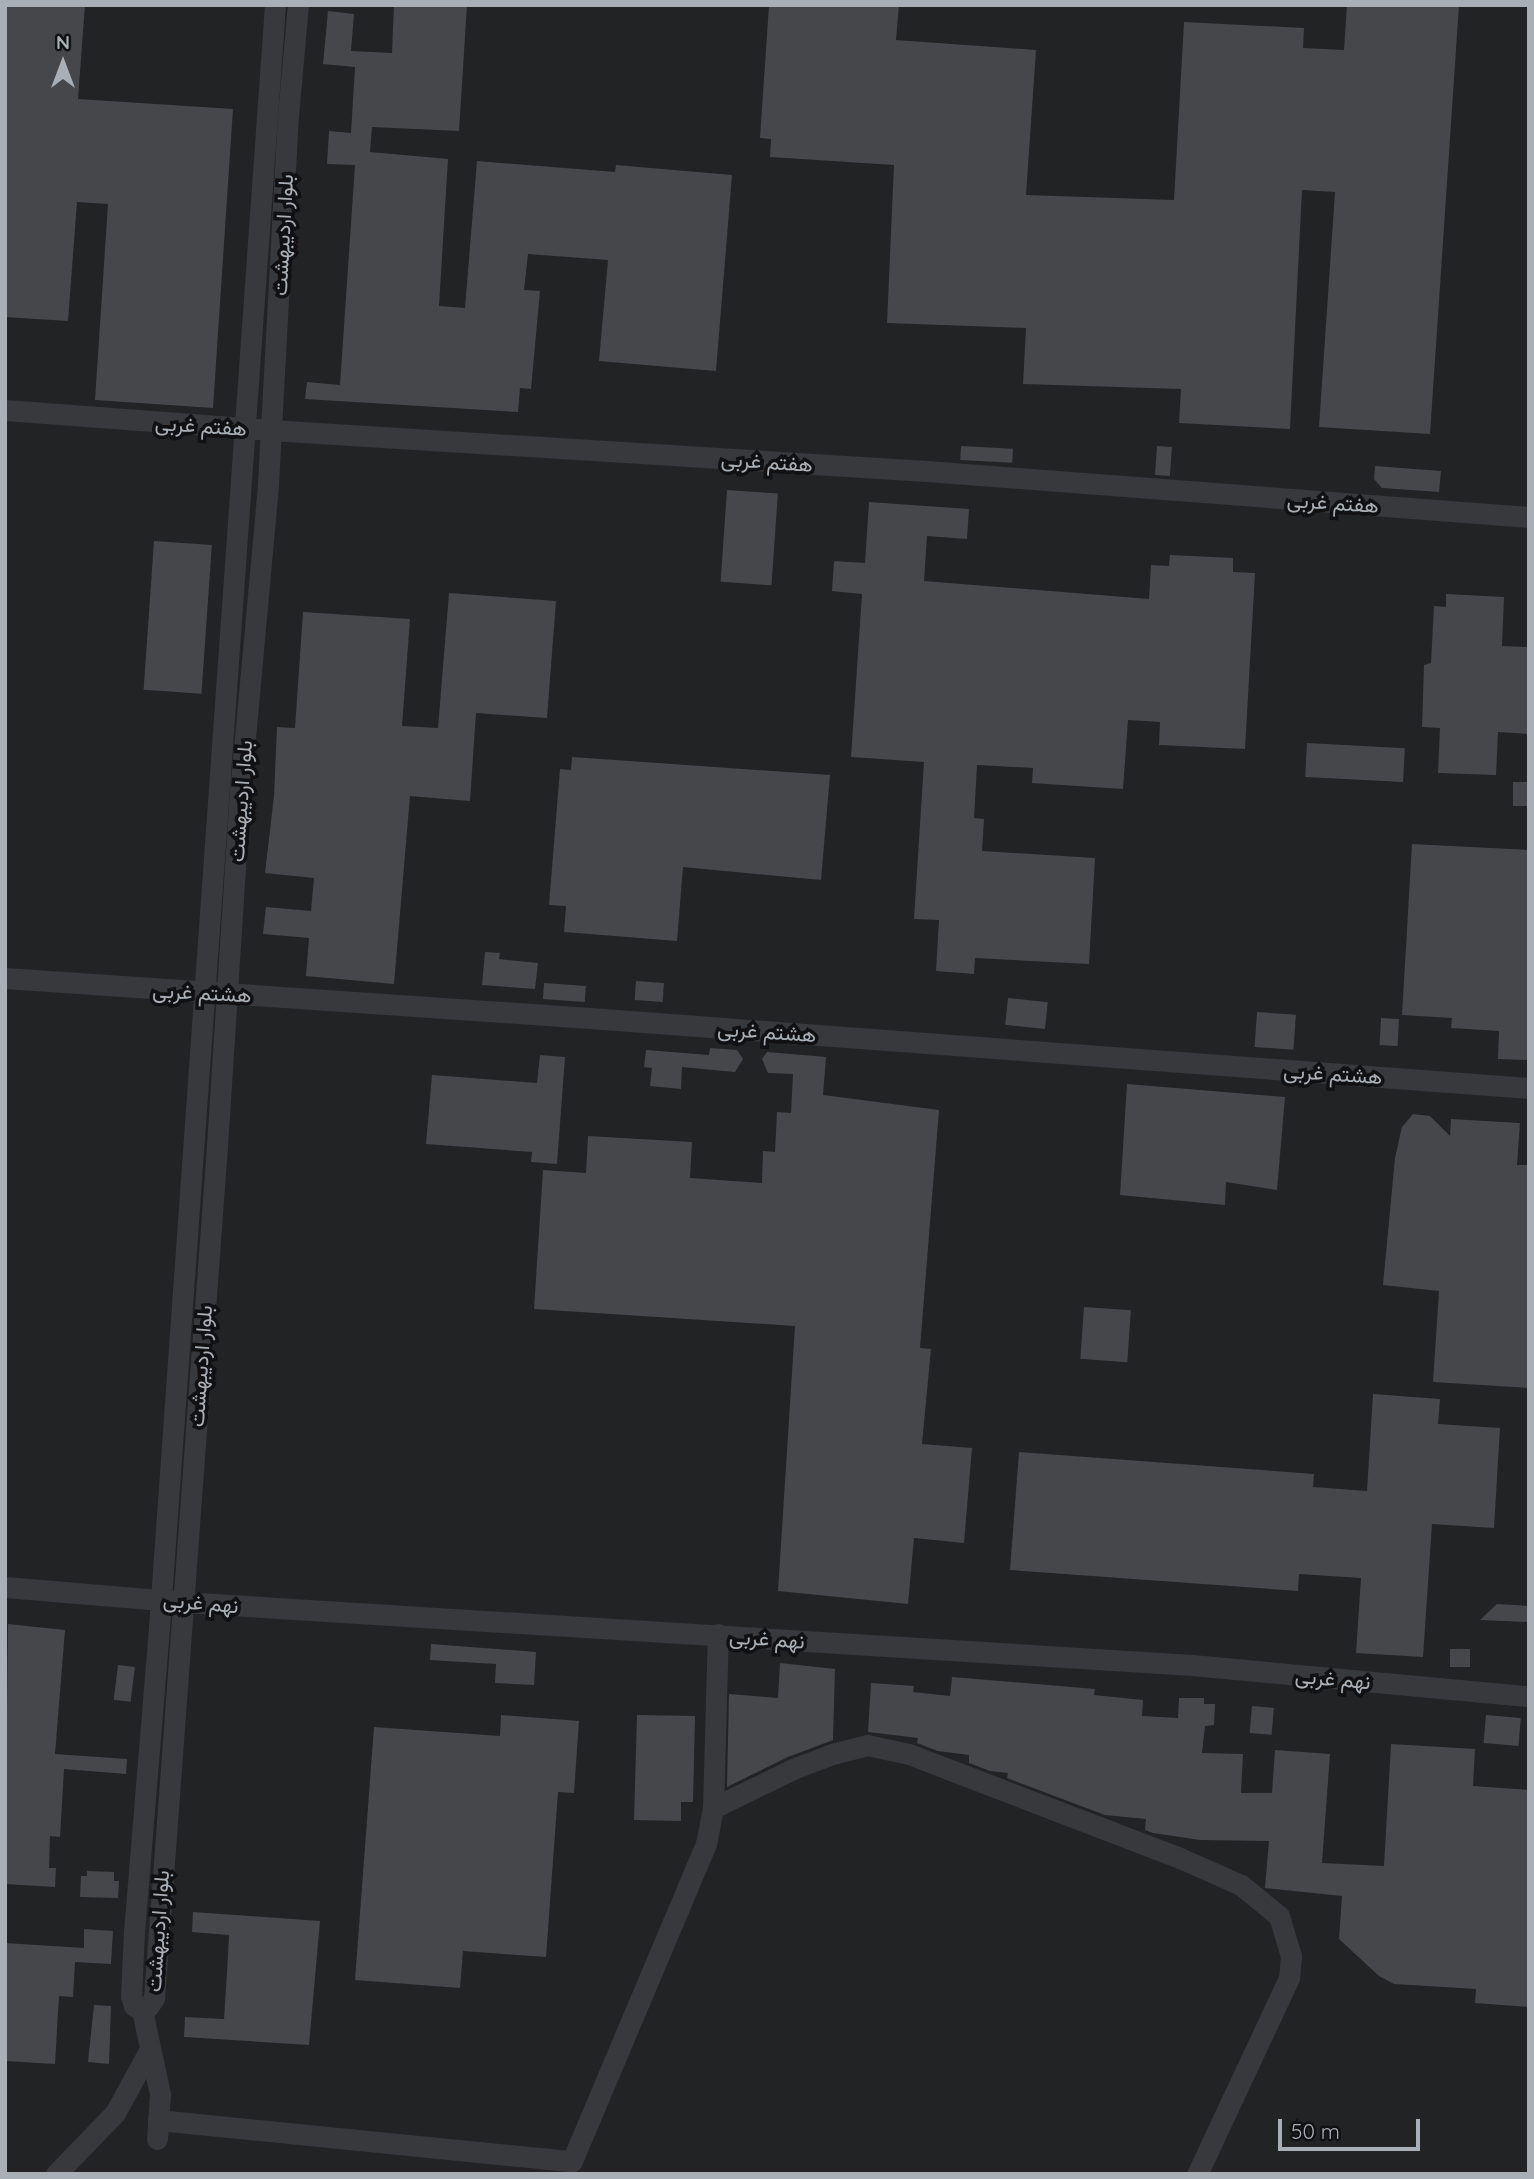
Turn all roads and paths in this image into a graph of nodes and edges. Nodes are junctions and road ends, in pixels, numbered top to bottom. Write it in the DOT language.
graph roads {
  1 [pos="275,5"];
  2 [pos="298,5"];
  3 [pos="5,410"];
  4 [pos="244,428"];
  5 [pos="271,430"];
  6 [pos="1529,517"];
  7 [pos="5,978"];
  8 [pos="205,992"];
  9 [pos="227,993"];
  10 [pos="1529,1088"];
  11 [pos="5,1587"];
  12 [pos="172,1600"];
  13 [pos="719,1634"];
  14 [pos="1529,1696"];
  15 [pos="713,1808"];
  16 [pos="150,2049"];
  17 [pos="566,2167"];
  18 [pos="57,2174"];
  19 [pos="1197,2174"];
  1 -- 4 [label="street, بلوار اردیبهشت"];
  2 -- 5 [label="street, بلوار اردیبهشت"];
  3 -- 4 [label="street, هفتم غربی"];
  4 -- 5 [label="street, هفتم غربی"];
  4 -- 8 [label="street, بلوار اردیبهشت"];
  5 -- 6 [label="street, هفتم غربی"];
  5 -- 9 [label="street, بلوار اردیبهشت"];
  7 -- 8 [label="street, هشتم غربی"];
  8 -- 9 [label="street, هشتم غربی"];
  8 -- 12 [label="street, بلوار اردیبهشت"];
  9 -- 10 [label="street, هشتم غربی"];
  9 -- 12 [label="street, بلوار اردیبهشت"];
  11 -- 12 [label="street, نهم غربی"];
  12 -- 13 [label="street, نهم غربی"];
  12 -- 16 [label="street, بلوار اردیبهشت"];
  13 -- 14 [label="street, نهم غربی"];
  13 -- 15 [label="street"];
  15 -- 17 [label="street"];
  15 -- 19 [label="street"];
  16 -- 17 [label="street"];
  16 -- 18 [label="street"];
}
